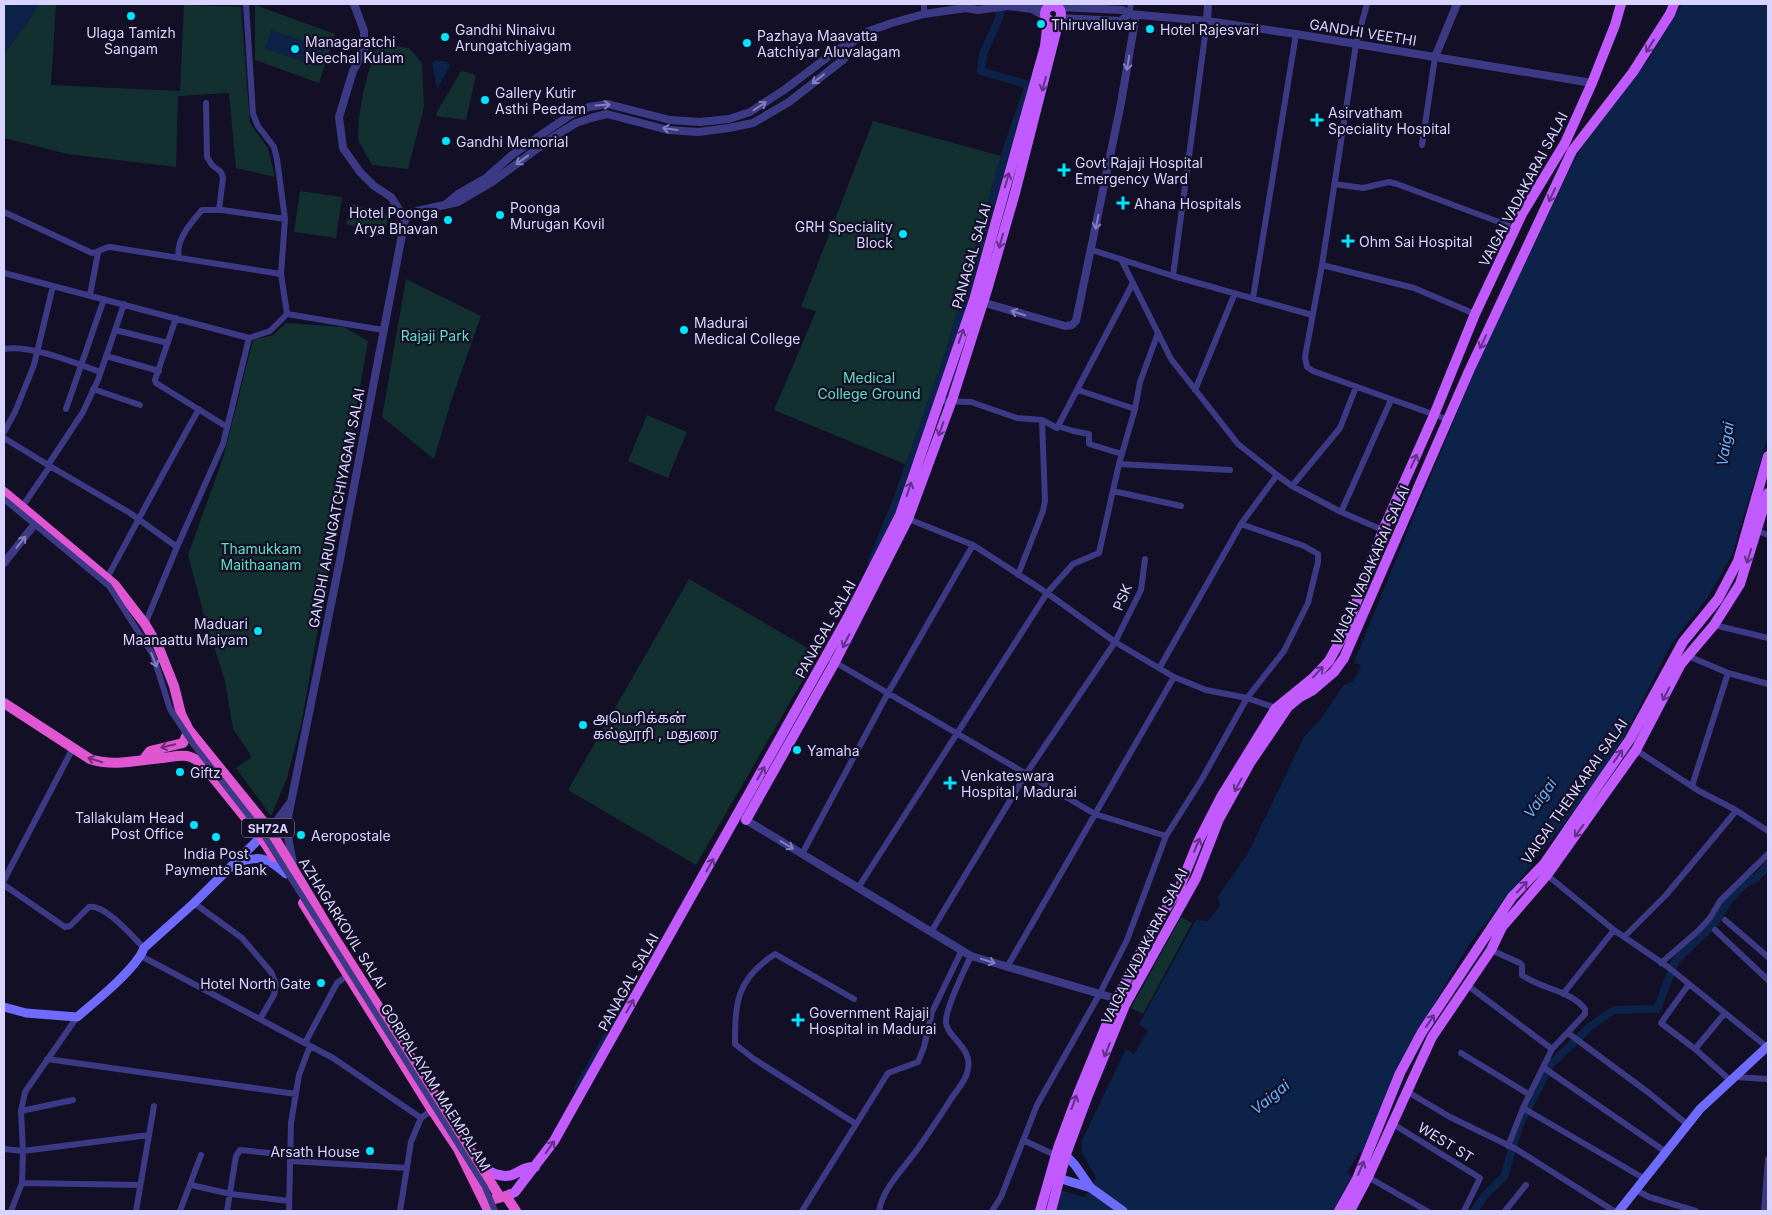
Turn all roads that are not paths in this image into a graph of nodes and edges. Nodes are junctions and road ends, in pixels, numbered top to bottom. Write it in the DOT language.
graph roads {
  1 [pos="246,4"];
  2 [pos="354,4"];
  3 [pos="924,4"];
  4 [pos="1037,4"];
  5 [pos="1131,4"];
  6 [pos="1208,4"];
  7 [pos="1367,4"];
  8 [pos="1457,4"];
  9 [pos="1621,4"];
  10 [pos="1674,4"];
  11 [pos="969,6"];
  12 [pos="1050,11"];
  13 [pos="924,14"];
  14 [pos="1132,14"];
  15 [pos="1060,19"];
  16 [pos="1207,21"];
  17 [pos="1296,34"];
  18 [pos="850,44"];
  19 [pos="1356,44"];
  20 [pos="1435,57"];
  21 [pos="1592,83"];
  22 [pos="206,103"];
  23 [pos="1422,145"];
  24 [pos="1334,184"];
  25 [pos="445,205"];
  26 [pos="219,210"];
  27 [pos="4,212"];
  28 [pos="285,219"];
  29 [pos="405,219"];
  30 [pos="1515,228"];
  31 [pos="1092,250"];
  32 [pos="98,253"];
  33 [pos="179,258"];
  34 [pos="1122,259"];
  35 [pos="1322,266"];
  36 [pos="4,273"];
  37 [pos="281,274"];
  38 [pos="1173,276"];
  39 [pos="1133,283"];
  40 [pos="53,286"];
  41 [pos="1235,293"];
  42 [pos="90,295"];
  43 [pos="1253,298"];
  44 [pos="104,299"];
  45 [pos="978,301"];
  46 [pos="124,304"];
  47 [pos="287,314"];
  48 [pos="1475,314"];
  49 [pos="1312,315"];
  50 [pos="176,318"];
  51 [pos="115,330"];
  52 [pos="383,330"];
  53 [pos="1158,334"];
  54 [pos="249,338"];
  55 [pos="168,343"];
  56 [pos="4,349"];
  57 [pos="36,352"];
  58 [pos="106,356"];
  59 [pos="81,365"];
  60 [pos="159,371"];
  61 [pos="100,372"];
  62 [pos="1356,387"];
  63 [pos="93,389"];
  64 [pos="1078,390"];
  65 [pos="1195,390"];
  66 [pos="1391,400"];
  67 [pos="938,401"];
  68 [pos="951,402"];
  69 [pos="140,406"];
  70 [pos="66,409"];
  71 [pos="199,409"];
  72 [pos="1135,409"];
  73 [pos="1434,415"];
  74 [pos="1042,420"];
  75 [pos="1449,420"];
  76 [pos="1058,426"];
  77 [pos="227,427"];
  78 [pos="4,432"];
  79 [pos="4,438"];
  80 [pos="1122,454"];
  81 [pos="1768,456"];
  82 [pos="1119,464"];
  83 [pos="49,465"];
  84 [pos="1230,470"];
  85 [pos="1276,475"];
  86 [pos="1292,486"];
  87 [pos="1113,491"];
  88 [pos="4,492"];
  89 [pos="1768,493"];
  90 [pos="4,499"];
  91 [pos="1181,506"];
  92 [pos="22,507"];
  93 [pos="1341,512"];
  94 [pos="904,517"];
  95 [pos="140,519"];
  96 [pos="38,520"];
  97 [pos="1241,524"];
  98 [pos="1383,530"];
  99 [pos="1756,531"];
  100 [pos="1768,535"];
  101 [pos="973,545"];
  102 [pos="177,547"];
  103 [pos="1145,559"];
  104 [pos="4,563"];
  105 [pos="1018,575"];
  106 [pos="107,578"];
  107 [pos="1046,593"];
  108 [pos="145,624"];
  109 [pos="1714,625"];
  110 [pos="1768,638"];
  111 [pos="1115,642"];
  112 [pos="1688,656"];
  113 [pos="830,660"];
  114 [pos="1160,667"];
  115 [pos="1728,673"];
  116 [pos="1174,677"];
  117 [pos="1768,684"];
  118 [pos="888,693"];
  119 [pos="1247,698"];
  120 [pos="4,703"];
  121 [pos="1276,708"];
  122 [pos="189,730"];
  123 [pos="958,734"];
  124 [pos="73,748"];
  125 [pos="1636,750"];
  126 [pos="143,760"];
  127 [pos="1026,774"];
  128 [pos="1692,786"];
  129 [pos="292,802"];
  130 [pos="1736,811"];
  131 [pos="1095,814"];
  132 [pos="746,820"];
  133 [pos="270,830"];
  134 [pos="1768,832"];
  135 [pos="1166,836"];
  136 [pos="261,837"];
  137 [pos="802,854"];
  138 [pos="1768,854"];
  139 [pos="234,864"];
  140 [pos="286,874"];
  141 [pos="1547,875"];
  142 [pos="298,876"];
  143 [pos="4,880"];
  144 [pos="4,885"];
  145 [pos="858,888"];
  146 [pos="194,903"];
  147 [pos="1725,920"];
  148 [pos="1614,930"];
  149 [pos="1715,930"];
  150 [pos="931,932"];
  151 [pos="1624,938"];
  152 [pos="962,950"];
  153 [pos="1491,950"];
  154 [pos="143,952"];
  155 [pos="971,956"];
  156 [pos="1768,957"];
  157 [pos="1661,963"];
  158 [pos="1007,967"];
  159 [pos="347,976"];
  160 [pos="1768,980"];
  161 [pos="1689,984"];
  162 [pos="1467,985"];
  163 [pos="1563,994"];
  164 [pos="1099,995"];
  165 [pos="854,999"];
  166 [pos="1121,1002"];
  167 [pos="4,1007"];
  168 [pos="1726,1013"];
  169 [pos="77,1017"];
  170 [pos="260,1019"];
  171 [pos="1571,1035"];
  172 [pos="308,1045"];
  173 [pos="1768,1047"];
  174 [pos="1552,1049"];
  175 [pos="1695,1049"];
  176 [pos="1461,1054"];
  177 [pos="47,1059"];
  178 [pos="1544,1068"];
  179 [pos="1733,1079"];
  180 [pos="1768,1079"];
  181 [pos="1408,1092"];
  182 [pos="296,1094"];
  183 [pos="1530,1096"];
  184 [pos="73,1100"];
  185 [pos="154,1106"];
  186 [pos="1523,1108"];
  187 [pos="432,1110"];
  188 [pos="21,1111"];
  189 [pos="422,1118"];
  190 [pos="856,1124"];
  191 [pos="1393,1124"];
  192 [pos="1688,1125"];
  193 [pos="150,1135"];
  194 [pos="1023,1140"];
  195 [pos="1508,1146"];
  196 [pos="4,1149"];
  197 [pos="23,1151"];
  198 [pos="1059,1152"];
  199 [pos="1666,1152"];
  200 [pos="201,1155"];
  201 [pos="290,1158"];
  202 [pos="1768,1159"];
  203 [pos="535,1167"];
  204 [pos="407,1168"];
  205 [pos="484,1169"];
  206 [pos="1368,1177"];
  207 [pos="1058,1178"];
  208 [pos="1645,1179"];
  209 [pos="22,1182"];
  210 [pos="140,1185"];
  211 [pos="191,1185"];
  212 [pos="1526,1186"];
  213 [pos="1091,1188"];
  214 [pos="1636,1190"];
  215 [pos="231,1194"];
  216 [pos="503,1196"];
  217 [pos="289,1201"];
  218 [pos="1682,1209"];
  219 [pos="488,1210"];
  220 [pos="11,1211"];
  221 [pos="136,1211"];
  222 [pos="180,1211"];
  223 [pos="227,1211"];
  224 [pos="288,1211"];
  225 [pos="400,1211"];
  226 [pos="516,1211"];
  227 [pos="802,1211"];
  228 [pos="879,1211"];
  229 [pos="992,1211"];
  230 [pos="1040,1211"];
  231 [pos="1051,1211"];
  232 [pos="1123,1211"];
  233 [pos="1339,1211"];
  234 [pos="1350,1211"];
  235 [pos="1427,1211"];
  236 [pos="1464,1211"];
  237 [pos="1505,1211"];
  238 [pos="1614,1211"];
  239 [pos="1619,1211"];
  240 [pos="1696,1211"];
  241 [pos="1764,1211"];
  1 -- 28 [label="street"];
  2 -- 29 [label="street"];
  3 -- 13 [label="street"];
  4 -- 12 [label="street"];
  5 -- 14 [label="street"];
  6 -- 16 [label="street"];
  7 -- 19 [label="street"];
  8 -- 20 [label="street"];
  9 -- 21 [label="main road, VAIGAI VADAKARAI SALAI"];
  10 -- 75 [label="main road, VAIGAI VADAKARAI SALAI, one-way"];
  11 -- 12 [label="street"];
  11 -- 13 [label="street"];
  12 -- 14 [label="street, GANDHI VEETHI"];
  12 -- 15 [label="main road"];
  45 -- 12 [label="main road, PANAGAL SALAI, one-way"];
  13 -- 18 [label="street"];
  14 -- 15 [label="street, GANDHI VEETHI"];
  14 -- 16 [label="street, GANDHI VEETHI"];
  14 -- 31 [label="street, one-way"];
  15 -- 45 [label="main road, PANAGAL SALAI, one-way"];
  16 -- 17 [label="street, GANDHI VEETHI"];
  16 -- 38 [label="street"];
  17 -- 19 [label="street, GANDHI VEETHI"];
  17 -- 43 [label="street"];
  25 -- 18 [label="street, one-way"];
  18 -- 25 [label="street, one-way"];
  19 -- 20 [label="street, GANDHI VEETHI"];
  19 -- 24 [label="street"];
  20 -- 21 [label="street, GANDHI VEETHI"];
  20 -- 23 [label="street"];
  21 -- 30 [label="main road, VAIGAI VADAKARAI SALAI"];
  22 -- 26 [label="street"];
  24 -- 30 [label="street"];
  24 -- 35 [label="street"];
  25 -- 29 [label="street"];
  26 -- 28 [label="street"];
  26 -- 33 [label="street"];
  27 -- 32 [label="street"];
  28 -- 37 [label="street"];
  29 -- 52 [label="street, GANDHI ARUNGATCHIYAGAM SALAI"];
  30 -- 48 [label="main road, VAIGAI VADAKARAI SALAI"];
  31 -- 34 [label="street"];
  31 -- 45 [label="street, one-way"];
  32 -- 33 [label="street"];
  32 -- 42 [label="street"];
  33 -- 37 [label="street"];
  34 -- 38 [label="street"];
  34 -- 39 [label="street"];
  35 -- 48 [label="street"];
  35 -- 49 [label="street"];
  36 -- 40 [label="street"];
  37 -- 47 [label="street"];
  38 -- 41 [label="street"];
  39 -- 53 [label="street"];
  39 -- 64 [label="street"];
  40 -- 42 [label="street"];
  40 -- 57 [label="street"];
  41 -- 43 [label="street"];
  41 -- 65 [label="street"];
  42 -- 44 [label="street"];
  43 -- 49 [label="street"];
  44 -- 46 [label="street"];
  44 -- 59 [label="street"];
  67 -- 45 [label="main road, PANAGAL SALAI, one-way"];
  45 -- 68 [label="main road, PANAGAL SALAI"];
  46 -- 50 [label="street"];
  46 -- 51 [label="street"];
  47 -- 52 [label="street"];
  47 -- 54 [label="street"];
  48 -- 73 [label="main road, VAIGAI VADAKARAI SALAI"];
  49 -- 62 [label="street"];
  50 -- 54 [label="street"];
  50 -- 55 [label="street"];
  51 -- 55 [label="street"];
  51 -- 58 [label="street"];
  52 -- 129 [label="street, GANDHI ARUNGATCHIYAGAM SALAI"];
  53 -- 65 [label="street"];
  53 -- 72 [label="street"];
  54 -- 77 [label="street"];
  55 -- 60 [label="street"];
  56 -- 57 [label="street"];
  57 -- 59 [label="street"];
  57 -- 78 [label="street"];
  58 -- 60 [label="street"];
  58 -- 61 [label="street"];
  59 -- 61 [label="street"];
  59 -- 70 [label="street"];
  60 -- 71 [label="street"];
  61 -- 63 [label="street"];
  62 -- 66 [label="street"];
  62 -- 86 [label="street"];
  63 -- 69 [label="street"];
  63 -- 83 [label="street"];
  64 -- 72 [label="street"];
  64 -- 76 [label="street"];
  65 -- 85 [label="street"];
  66 -- 73 [label="street"];
  66 -- 93 [label="street"];
  67 -- 68 [label="street"];
  94 -- 67 [label="main road, PANAGAL SALAI, one-way"];
  68 -- 74 [label="street"];
  68 -- 94 [label="main road, PANAGAL SALAI, one-way"];
  71 -- 77 [label="street"];
  71 -- 95 [label="street"];
  72 -- 80 [label="street"];
  73 -- 75 [label="street"];
  98 -- 73 [label="main road, VAIGAI VADAKARAI SALAI, one-way"];
  74 -- 76 [label="street"];
  74 -- 105 [label="street"];
  75 -- 166 [label="main road, VAIGAI VADAKARAI SALAI, one-way"];
  76 -- 80 [label="street"];
  77 -- 102 [label="street"];
  79 -- 83 [label="street"];
  80 -- 82 [label="street"];
  233 -- 81 [label="main road, VAIGAI THENKARAI SALAI, one-way"];
  82 -- 84 [label="street"];
  82 -- 87 [label="street"];
  83 -- 92 [label="street"];
  83 -- 95 [label="street"];
  85 -- 86 [label="street"];
  85 -- 97 [label="street"];
  86 -- 93 [label="street"];
  87 -- 91 [label="street"];
  87 -- 107 [label="street"];
  88 -- 92 [label="highway, AZHAGARKOVIL SALAI / SH72A"];
  89 -- 99 [label="main road, VAIGAI THENKARAI SALAI"];
  90 -- 219 [label="street, GORIPALAYAM MAEMPALAM, one-way, bridge"];
  92 -- 96 [label="highway, AZHAGARKOVIL SALAI / SH72A"];
  93 -- 98 [label="street"];
  94 -- 101 [label="street"];
  94 -- 113 [label="main road, PANAGAL SALAI"];
  95 -- 102 [label="street"];
  95 -- 106 [label="street"];
  104 -- 96 [label="street, one-way"];
  96 -- 106 [label="highway, AZHAGARKOVIL SALAI / SH72A"];
  97 -- 114 [label="street"];
  97 -- 119 [label="street"];
  121 -- 98 [label="main road, VAIGAI VADAKARAI SALAI, one-way"];
  99 -- 100 [label="street"];
  99 -- 109 [label="main road, VAIGAI THENKARAI SALAI, one-way"];
  101 -- 105 [label="street"];
  101 -- 118 [label="street"];
  102 -- 108 [label="street"];
  103 -- 111 [label="street, PSK"];
  105 -- 107 [label="street"];
  106 -- 108 [label="highway, AZHAGARKOVIL SALAI / SH72A"];
  107 -- 111 [label="street"];
  107 -- 123 [label="street"];
  108 -- 122 [label="highway, AZHAGARKOVIL SALAI / SH72A"];
  109 -- 110 [label="street"];
  109 -- 112 [label="main road, VAIGAI THENKARAI SALAI"];
  111 -- 114 [label="street"];
  111 -- 127 [label="street, PSK"];
  112 -- 115 [label="street"];
  112 -- 125 [label="main road, VAIGAI THENKARAI SALAI, one-way"];
  113 -- 118 [label="street"];
  113 -- 132 [label="main road, PANAGAL SALAI"];
  203 -- 113 [label="main road, PANAGAL SALAI, one-way"];
  114 -- 116 [label="street"];
  115 -- 117 [label="street"];
  115 -- 128 [label="street"];
  116 -- 119 [label="street"];
  116 -- 131 [label="street"];
  118 -- 123 [label="street"];
  118 -- 137 [label="street"];
  119 -- 121 [label="street"];
  119 -- 135 [label="street"];
  120 -- 124 [label="highway"];
  166 -- 121 [label="main road, VAIGAI VADAKARAI SALAI, one-way"];
  122 -- 126 [label="highway, one-way"];
  122 -- 133 [label="highway, AZHAGARKOVIL SALAI / SH72A"];
  123 -- 127 [label="street"];
  123 -- 145 [label="street"];
  126 -- 124 [label="highway, one-way"];
  124 -- 143 [label="street"];
  125 -- 128 [label="street"];
  125 -- 141 [label="main road, VAIGAI THENKARAI SALAI, one-way"];
  126 -- 136 [label="highway, AZHAGARKOVIL SALAI / SH72A"];
  127 -- 131 [label="street"];
  127 -- 150 [label="street, PSK"];
  128 -- 130 [label="street"];
  129 -- 133 [label="street, GANDHI ARUNGATCHIYAGAM SALAI"];
  129 -- 142 [label="street, GANDHI ARUNGATCHIYAGAM SALAI"];
  130 -- 134 [label="street"];
  130 -- 151 [label="street"];
  131 -- 135 [label="street"];
  131 -- 158 [label="street"];
  132 -- 137 [label="street, one-way"];
  133 -- 142 [label="highway, AZHAGARKOVIL SALAI / SH72A"];
  135 -- 164 [label="street"];
  136 -- 139 [label="main road"];
  136 -- 140 [label="highway, AZHAGARKOVIL SALAI / SH72A"];
  137 -- 145 [label="street"];
  138 -- 157 [label="street"];
  139 -- 140 [label="main road"];
  139 -- 146 [label="main road"];
  140 -- 159 [label="highway, AZHAGARKOVIL SALAI / SH72A"];
  141 -- 148 [label="street"];
  141 -- 153 [label="main road, VAIGAI THENKARAI SALAI"];
  142 -- 205 [label="highway, AZHAGARKOVIL SALAI / SH72A"];
  144 -- 154 [label="street"];
  145 -- 150 [label="street"];
  146 -- 154 [label="main road"];
  146 -- 170 [label="street"];
  147 -- 156 [label="street"];
  148 -- 151 [label="street"];
  148 -- 163 [label="street"];
  149 -- 160 [label="street"];
  150 -- 152 [label="street"];
  151 -- 157 [label="street"];
  152 -- 155 [label="street"];
  152 -- 190 [label="street"];
  153 -- 162 [label="main road, VAIGAI THENKARAI SALAI"];
  153 -- 163 [label="street"];
  154 -- 169 [label="main road"];
  154 -- 170 [label="street"];
  155 -- 158 [label="street, one-way"];
  155 -- 228 [label="street"];
  157 -- 161 [label="street"];
  158 -- 164 [label="street"];
  159 -- 172 [label="street"];
  159 -- 187 [label="highway, AZHAGARKOVIL SALAI / SH72A"];
  161 -- 168 [label="street"];
  161 -- 175 [label="street"];
  162 -- 174 [label="street"];
  162 -- 181 [label="main road, VAIGAI THENKARAI SALAI"];
  163 -- 171 [label="street"];
  164 -- 166 [label="street"];
  164 -- 194 [label="street"];
  165 -- 190 [label="street"];
  166 -- 198 [label="main road, VAIGAI VADAKARAI SALAI"];
  167 -- 169 [label="main road"];
  168 -- 173 [label="street"];
  168 -- 175 [label="street"];
  169 -- 177 [label="street"];
  170 -- 172 [label="street"];
  171 -- 174 [label="street"];
  171 -- 192 [label="street"];
  172 -- 182 [label="street"];
  172 -- 189 [label="street"];
  173 -- 179 [label="main road"];
  174 -- 178 [label="street"];
  175 -- 179 [label="street"];
  176 -- 183 [label="street"];
  177 -- 182 [label="street"];
  177 -- 188 [label="street"];
  178 -- 183 [label="street"];
  178 -- 199 [label="street"];
  179 -- 180 [label="street"];
  179 -- 192 [label="main road"];
  181 -- 191 [label="main road, VAIGAI THENKARAI SALAI"];
  181 -- 195 [label="street"];
  182 -- 201 [label="street"];
  183 -- 186 [label="street"];
  184 -- 188 [label="street"];
  185 -- 193 [label="street"];
  186 -- 195 [label="street"];
  186 -- 208 [label="street"];
  187 -- 189 [label="street"];
  187 -- 219 [label="highway, AZHAGARKOVIL SALAI / SH72A"];
  188 -- 197 [label="street"];
  189 -- 204 [label="street"];
  190 -- 227 [label="street"];
  191 -- 206 [label="main road, VAIGAI THENKARAI SALAI"];
  191 -- 236 [label="street, WEST ST"];
  192 -- 199 [label="main road"];
  193 -- 197 [label="street"];
  193 -- 210 [label="street"];
  194 -- 198 [label="street"];
  194 -- 229 [label="street"];
  195 -- 238 [label="street"];
  196 -- 197 [label="street"];
  197 -- 209 [label="street"];
  198 -- 207 [label="main road, VAIGAI VADAKARAI SALAI"];
  198 -- 213 [label="main road"];
  199 -- 208 [label="main road"];
  200 -- 211 [label="street"];
  201 -- 204 [label="street"];
  201 -- 215 [label="street"];
  201 -- 217 [label="street"];
  202 -- 241 [label="street"];
  203 -- 205 [label="main road"];
  203 -- 216 [label="main road, PANAGAL SALAI"];
  204 -- 225 [label="street"];
  205 -- 216 [label="highway, AZHAGARKOVIL SALAI / SH72A"];
  206 -- 234 [label="main road, VAIGAI THENKARAI SALAI"];
  206 -- 235 [label="street"];
  207 -- 213 [label="main road"];
  207 -- 230 [label="main road, VAIGAI VADAKARAI SALAI"];
  207 -- 231 [label="main road, VAIGAI VADAKARAI SALAI"];
  208 -- 214 [label="main road"];
  209 -- 210 [label="street"];
  209 -- 220 [label="street"];
  210 -- 221 [label="street"];
  211 -- 215 [label="street"];
  211 -- 222 [label="street"];
  212 -- 237 [label="street"];
  213 -- 232 [label="main road"];
  214 -- 218 [label="street"];
  214 -- 239 [label="main road"];
  215 -- 217 [label="street"];
  215 -- 223 [label="street"];
  216 -- 219 [label="highway"];
  216 -- 226 [label="highway, AZHAGARKOVIL SALAI"];
  217 -- 224 [label="street"];
  218 -- 240 [label="street"];
}
